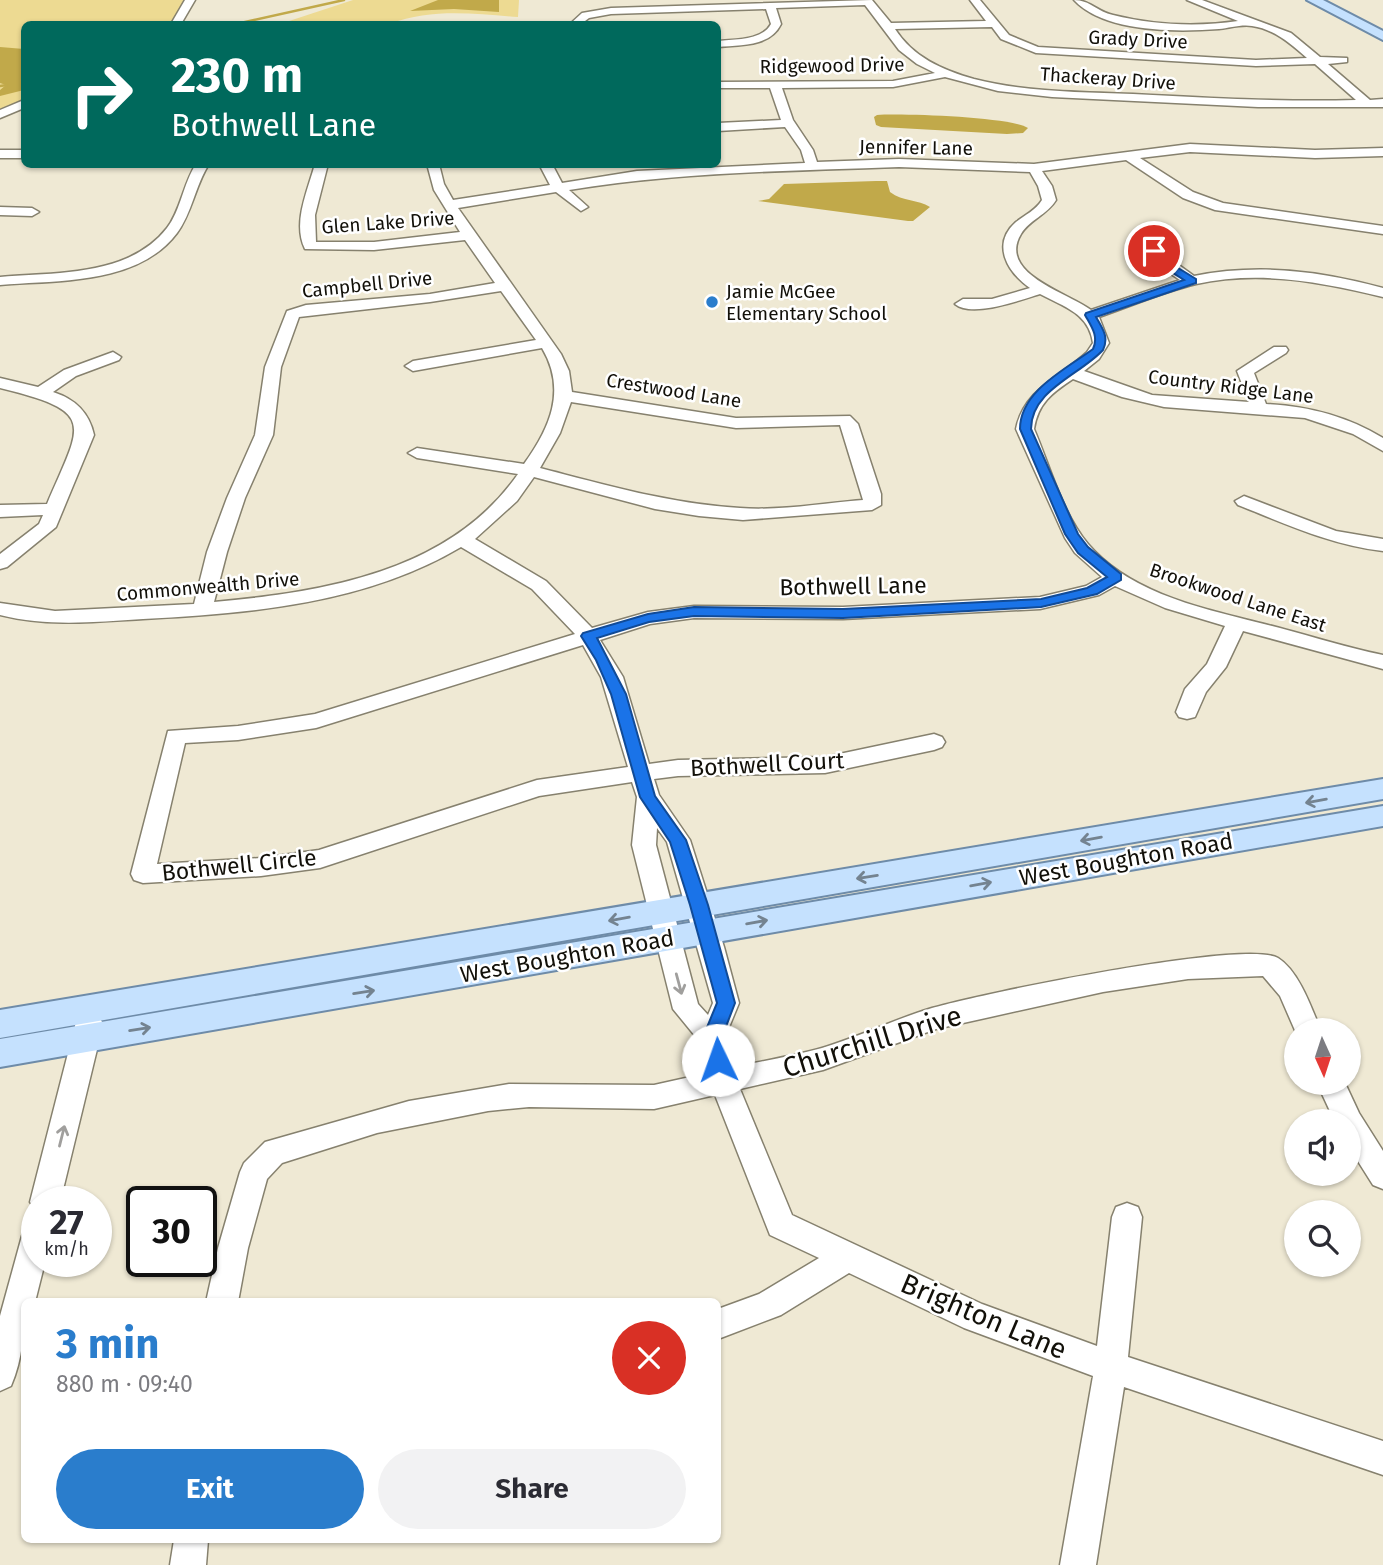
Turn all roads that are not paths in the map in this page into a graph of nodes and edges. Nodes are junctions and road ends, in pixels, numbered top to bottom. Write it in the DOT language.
graph roads {
  1 [pos="190,0"];
  2 [pos="975,0"];
  3 [pos="1079,0"];
  4 [pos="1192,0"];
  5 [pos="1313,0"];
  6 [pos="1329,0"];
  7 [pos="867,1"];
  8 [pos="770,6"];
  9 [pos="178,21"];
  10 [pos="577,21"];
  11 [pos="1252,22"];
  12 [pos="994,24"];
  13 [pos="887,26"];
  14 [pos="1383,28"];
  15 [pos="1383,36"];
  16 [pos="721,44"];
  17 [pos="1343,60"];
  18 [pos="1319,61"];
  19 [pos="946,73"];
  20 [pos="774,83"];
  21 [pos="721,85"];
  22 [pos="1383,103"];
  23 [pos="1368,104"];
  24 [pos="21,105"];
  25 [pos="0,114"];
  26 [pos="789,123"];
  27 [pos="721,127"];
  28 [pos="1383,152"];
  29 [pos="0,154"];
  30 [pos="21,154"];
  31 [pos="1128,156"];
  32 [pos="812,166"];
  33 [pos="201,168"];
  34 [pos="321,168"];
  35 [pos="434,168"];
  36 [pos="547,168"];
  37 [pos="1034,169"];
  38 [pos="558,187"];
  39 [pos="450,205"];
  40 [pos="581,207"];
  41 [pos="0,211"];
  42 [pos="32,212"];
  43 [pos="1383,230"];
  44 [pos="469,235"];
  45 [pos="1154,251"];
  46 [pos="127,263"];
  47 [pos="144,276"];
  48 [pos="0,281"];
  49 [pos="1192,281"];
  50 [pos="505,286"];
  51 [pos="1041,289"];
  52 [pos="1383,293"];
  53 [pos="963,304"];
  54 [pos="1090,315"];
  55 [pos="545,342"];
  56 [pos="1280,350"];
  57 [pos="113,357"];
  58 [pos="413,366"];
  59 [pos="1071,372"];
  60 [pos="0,383"];
  61 [pos="40,393"];
  62 [pos="565,397"];
  63 [pos="1258,408"];
  64 [pos="1380,441"];
  65 [pos="416,453"];
  66 [pos="532,471"];
  67 [pos="1244,501"];
  68 [pos="54,509"];
  69 [pos="0,511"];
  70 [pos="462,540"];
  71 [pos="1383,545"];
  72 [pos="0,563"];
  73 [pos="1116,577"];
  74 [pos="0,609"];
  75 [pos="202,610"];
  76 [pos="1237,622"];
  77 [pos="589,636"];
  78 [pos="1383,662"];
  79 [pos="1187,712"];
  80 [pos="934,743"];
  81 [pos="640,772"];
  82 [pos="1383,789"];
  83 [pos="648,797"];
  84 [pos="1383,816"];
  85 [pos="703,918"];
  86 [pos="663,924"];
  87 [pos="1302,1018"];
  88 [pos="89,1023"];
  89 [pos="0,1024"];
  90 [pos="712,1037"];
  91 [pos="0,1053"];
  92 [pos="724,1083"];
  93 [pos="1361,1141"];
  94 [pos="1383,1175"];
  95 [pos="49,1186"];
  96 [pos="1127,1217"];
  97 [pos="848,1256"];
  98 [pos="26,1277"];
  99 [pos="223,1298"];
  100 [pos="721,1323"];
  101 [pos="1111,1367"];
  102 [pos="0,1376"];
  103 [pos="1383,1458"];
  104 [pos="191,1543"];
  105 [pos="188,1565"];
  106 [pos="1078,1565"];
  1 -- 9 [label="street"];
  2 -- 12 [label="street, Grady Drive"];
  3 -- 11 [label="street"];
  4 -- 11 [label="street"];
  5 -- 15 [label="main road"];
  6 -- 14 [label="main road"];
  7 -- 8 [label="street"];
  7 -- 13 [label="street, Thackeray Drive"];
  8 -- 10 [label="street"];
  8 -- 16 [label="street"];
  11 -- 18 [label="street"];
  12 -- 13 [label="street"];
  12 -- 18 [label="street, Grady Drive"];
  13 -- 19 [label="street, Thackeray Drive"];
  17 -- 18 [label="street, Grady Drive"];
  18 -- 23 [label="street"];
  19 -- 20 [label="street, Ridgewood Drive"];
  19 -- 23 [label="street, Thackeray Drive"];
  20 -- 21 [label="street, Ridgewood Drive"];
  20 -- 26 [label="street"];
  22 -- 23 [label="street, Thackeray Drive"];
  24 -- 25 [label="street"];
  26 -- 27 [label="street"];
  26 -- 32 [label="street"];
  28 -- 31 [label="street, Jennifer Lane"];
  29 -- 30 [label="street"];
  31 -- 37 [label="street, Jennifer Lane"];
  31 -- 43 [label="street"];
  32 -- 37 [label="street, Jennifer Lane"];
  32 -- 38 [label="street, Jennifer Lane"];
  33 -- 46 [label="street"];
  34 -- 44 [label="street, Glen Lake Drive"];
  35 -- 39 [label="street"];
  36 -- 38 [label="street"];
  37 -- 51 [label="street"];
  38 -- 39 [label="street, Jennifer Lane"];
  38 -- 40 [label="street"];
  39 -- 44 [label="street"];
  41 -- 42 [label="street"];
  44 -- 50 [label="street"];
  45 -- 49 [label="street"];
  46 -- 47 [label="street"];
  46 -- 48 [label="street"];
  49 -- 52 [label="street"];
  49 -- 54 [label="street"];
  50 -- 55 [label="street"];
  50 -- 75 [label="street, Campbell Drive"];
  51 -- 53 [label="street"];
  51 -- 54 [label="street"];
  54 -- 59 [label="street, Brookwood Lane East"];
  55 -- 58 [label="street"];
  55 -- 62 [label="street"];
  56 -- 63 [label="street"];
  57 -- 61 [label="street"];
  59 -- 63 [label="street, Country Ridge Lane"];
  59 -- 73 [label="street, Brookwood Lane East"];
  60 -- 61 [label="street"];
  61 -- 68 [label="street"];
  62 -- 66 [label="street, Commonwealth Drive"];
  62 -- 66 [label="street, Crestwood Lane"];
  63 -- 64 [label="street, Country Ridge Lane"];
  65 -- 66 [label="street"];
  66 -- 70 [label="street, Commonwealth Drive"];
  67 -- 71 [label="street"];
  68 -- 69 [label="street"];
  68 -- 72 [label="street"];
  70 -- 75 [label="street, Commonwealth Drive"];
  70 -- 77 [label="street, Brighton Lane"];
  73 -- 76 [label="street, Brookwood Lane East"];
  73 -- 77 [label="street, Bothwell Lane"];
  74 -- 75 [label="street, Commonwealth Drive"];
  76 -- 78 [label="street, Brookwood Lane East"];
  76 -- 79 [label="street"];
  77 -- 81 [label="street, Brighton Lane"];
  77 -- 81 [label="street, Bothwell Circle"];
  80 -- 81 [label="street, Bothwell Court"];
  81 -- 83 [label="street, Brighton Lane"];
  82 -- 85 [label="main road, West Boughton Road, one-way"];
  83 -- 85 [label="street, Brighton Lane"];
  83 -- 86 [label="street, Brighton Lane"];
  85 -- 84 [label="main road, West Boughton Road, one-way"];
  85 -- 86 [label="main road, West Boughton Road"];
  85 -- 90 [label="street, Brighton Lane"];
  86 -- 88 [label="main road, West Boughton Road"];
  86 -- 90 [label="street, Brighton Lane, one-way"];
  87 -- 92 [label="street, Churchill Drive"];
  88 -- 89 [label="main road, West Boughton Road"];
  88 -- 91 [label="main road, West Boughton Road"];
  95 -- 88 [label="street, one-way"];
  90 -- 92 [label="street, Brighton Lane"];
  92 -- 97 [label="street, Brighton Lane"];
  92 -- 99 [label="street, Churchill Drive"];
  93 -- 94 [label="street"];
  96 -- 101 [label="street"];
  97 -- 100 [label="street"];
  97 -- 101 [label="street, Brighton Lane"];
  98 -- 102 [label="street"];
  101 -- 103 [label="street, Brighton Lane"];
  101 -- 106 [label="street"];
  104 -- 105 [label="street"];
}
